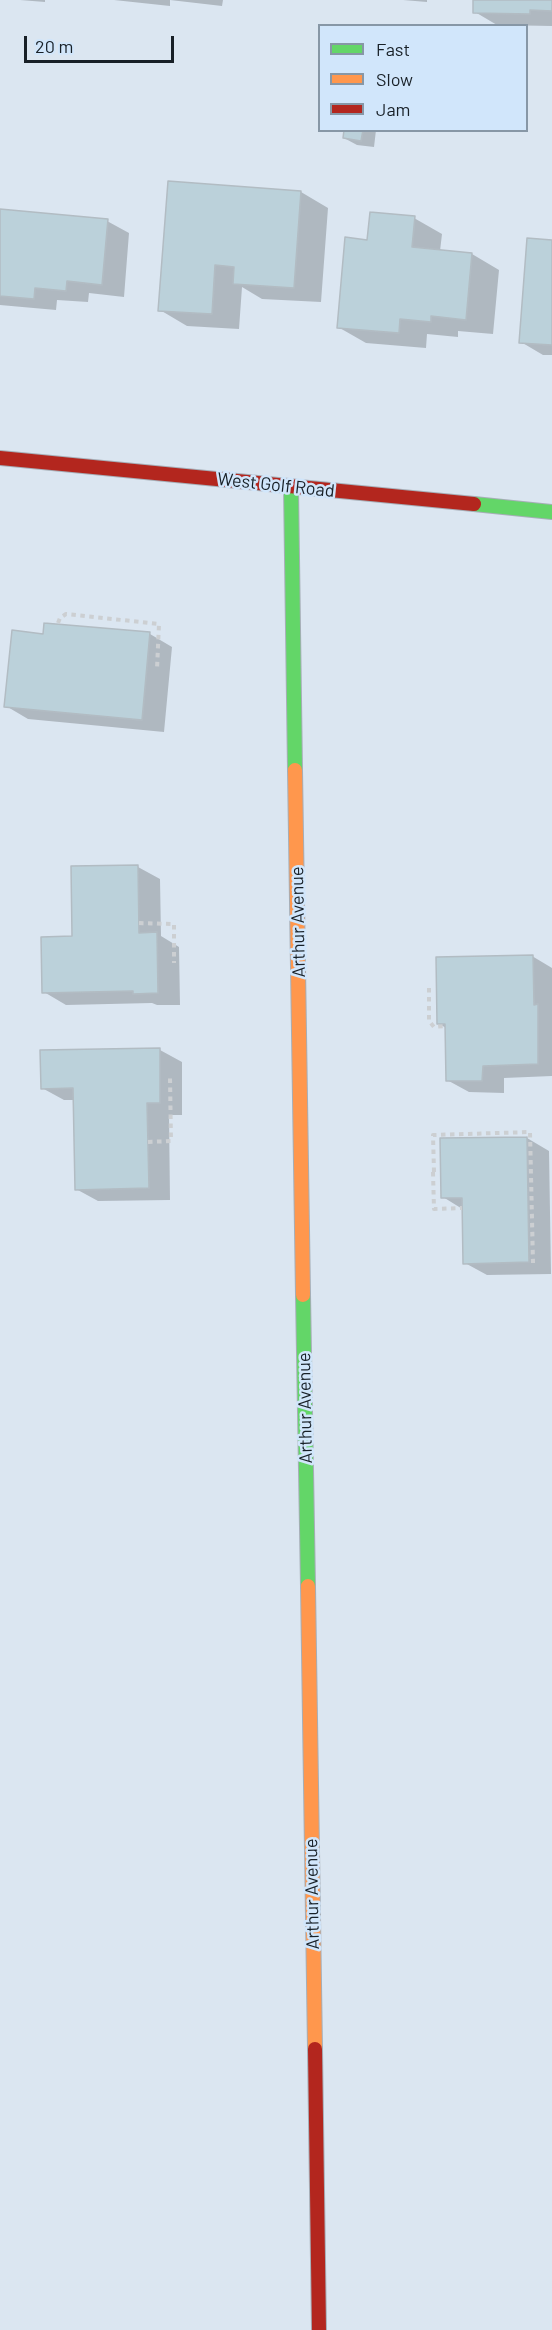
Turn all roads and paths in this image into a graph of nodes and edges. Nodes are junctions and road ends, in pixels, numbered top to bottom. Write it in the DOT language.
graph roads {
  1 [pos="0,458"];
  2 [pos="291,487"];
  3 [pos="552,512"];
  4 [pos="58,623"];
  5 [pos="157,669"];
  6 [pos="139,923"];
  7 [pos="174,963"];
  8 [pos="429,988"];
  9 [pos="445,1026"];
  10 [pos="170,1078"];
  11 [pos="148,1142"];
  12 [pos="462,1208"];
  13 [pos="533,1263"];
  14 [pos="319,2330"];
  1 -- 2 [label="street, West Golf Road"];
  2 -- 3 [label="street, West Golf Road"];
  2 -- 14 [label="street, Arthur Avenue"];
  4 -- 5 [label="path"];
  6 -- 7 [label="path"];
  8 -- 9 [label="path"];
  10 -- 11 [label="path"];
  12 -- 13 [label="path"];
}
